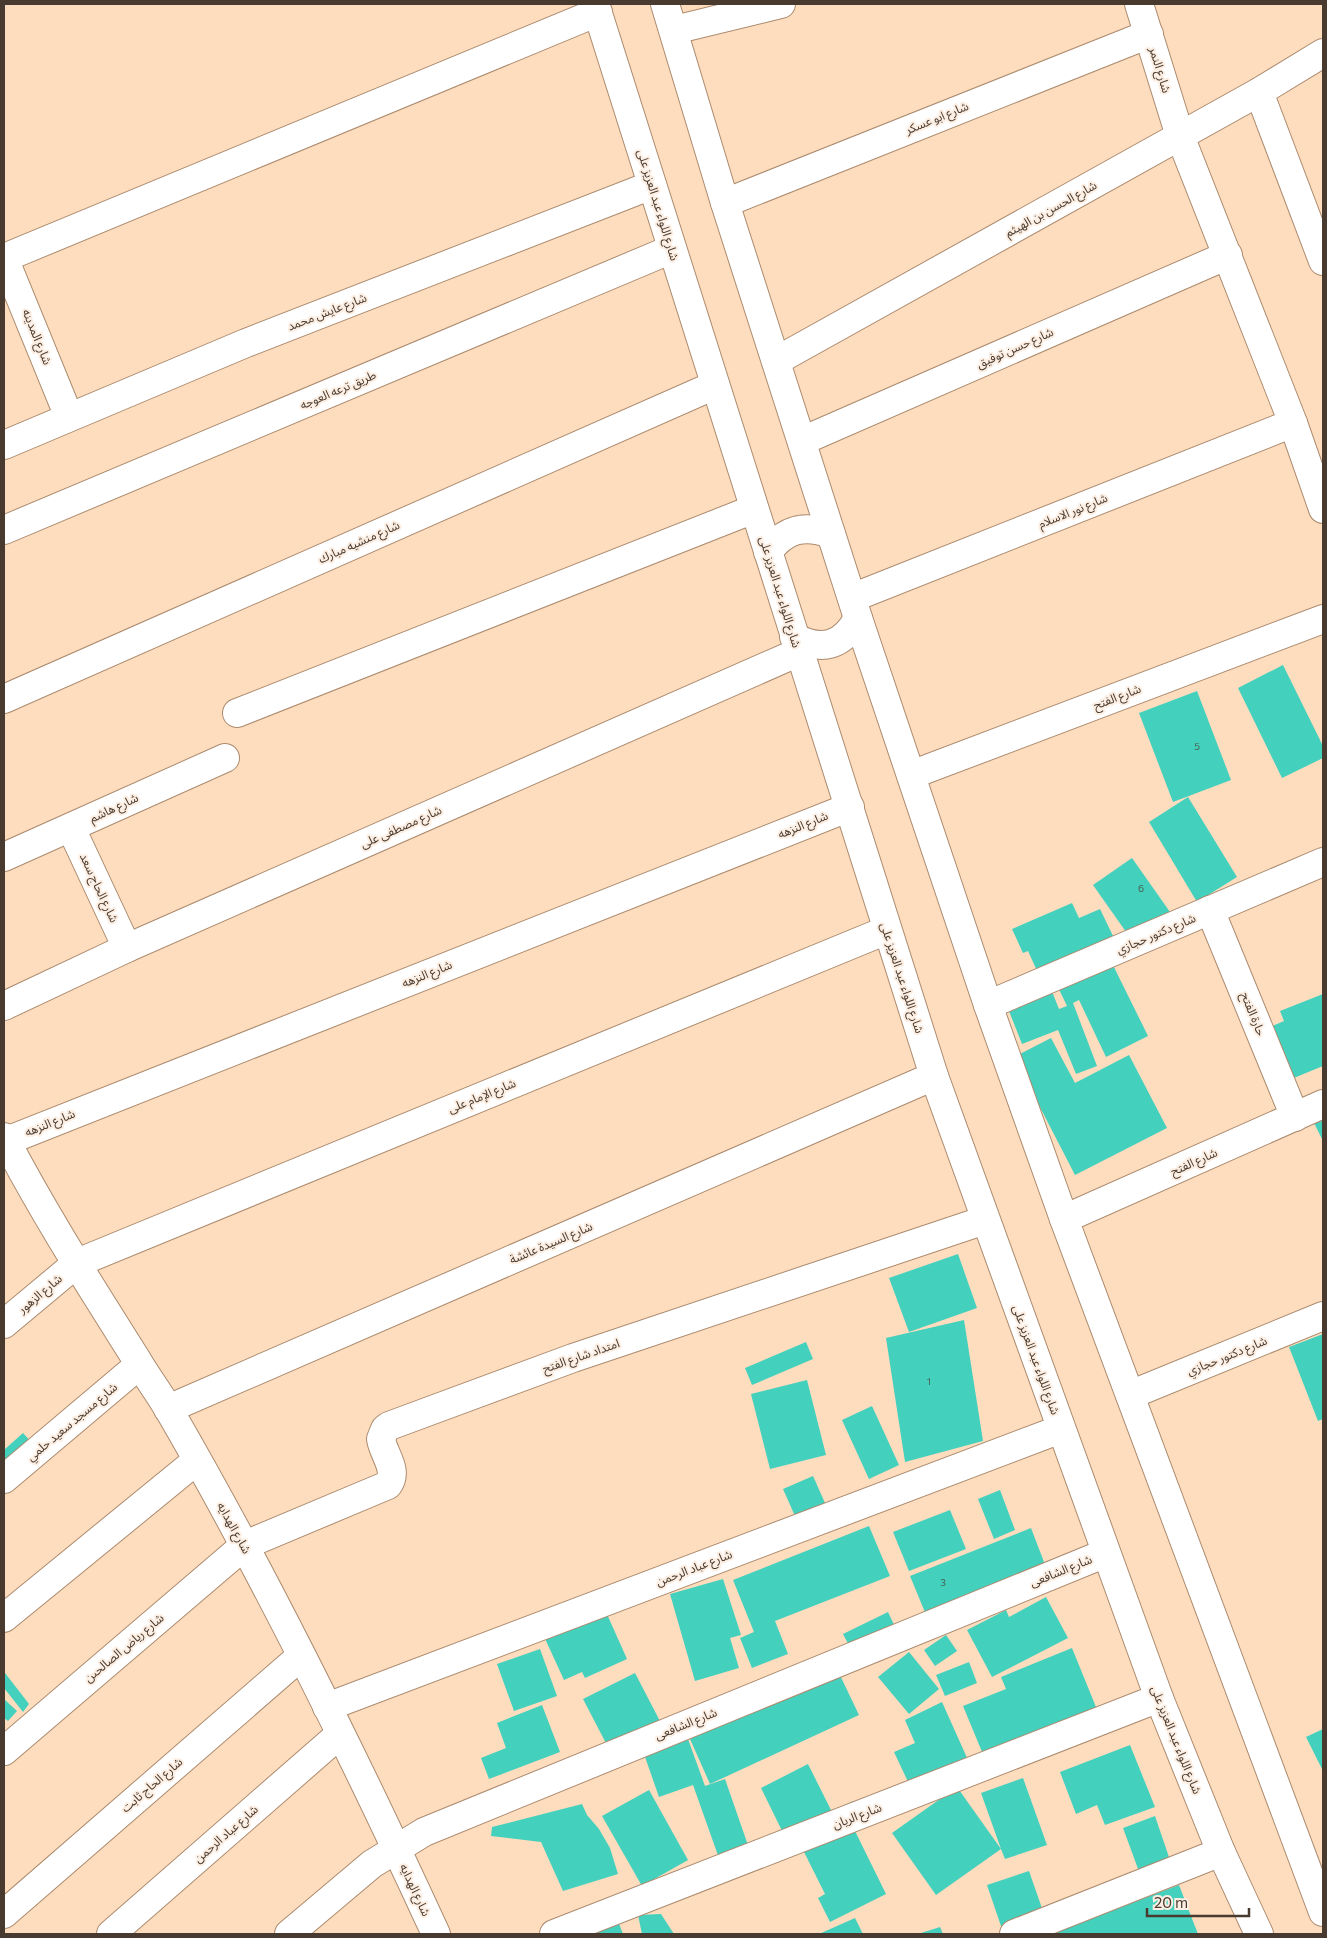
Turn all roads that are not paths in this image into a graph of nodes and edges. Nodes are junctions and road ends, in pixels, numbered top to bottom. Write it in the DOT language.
graph roads {
  1 [pos="666,4"];
  2 [pos="781,4"];
  3 [pos="1139,4"];
  4 [pos="596,8"];
  5 [pos="674,30"];
  6 [pos="1149,34"];
  7 [pos="1323,53"];
  8 [pos="1259,92"];
  9 [pos="1180,136"];
  10 [pos="652,185"];
  11 [pos="726,203"];
  12 [pos="672,250"];
  13 [pos="1228,255"];
  14 [pos="4,258"];
  15 [pos="1323,261"];
  16 [pos="776,362"];
  17 [pos="714,385"];
  18 [pos="69,417"];
  19 [pos="1293,424"];
  20 [pos="802,441"];
  21 [pos="4,444"];
  22 [pos="754,509"];
  23 [pos="1323,509"];
  24 [pos="4,530"];
  25 [pos="831,534"];
  26 [pos="768,552"];
  27 [pos="855,608"];
  28 [pos="1323,618"];
  29 [pos="796,644"];
  30 [pos="4,699"];
  31 [pos="237,713"];
  32 [pos="225,758"];
  33 [pos="911,774"];
  34 [pos="850,807"];
  35 [pos="72,828"];
  36 [pos="4,858"];
  37 [pos="1323,862"];
  38 [pos="1210,910"];
  39 [pos="887,930"];
  40 [pos="128,948"];
  41 [pos="988,1005"];
  42 [pos="4,1006"];
  43 [pos="934,1076"];
  44 [pos="1323,1104"];
  45 [pos="1295,1117"];
  46 [pos="4,1140"];
  47 [pos="1064,1219"];
  48 [pos="985,1220"];
  49 [pos="76,1263"];
  50 [pos="1323,1316"];
  51 [pos="4,1324"];
  52 [pos="140,1364"];
  53 [pos="1130,1396"];
  54 [pos="168,1409"];
  55 [pos="1061,1429"];
  56 [pos="196,1460"];
  57 [pos="4,1479"];
  58 [pos="245,1546"];
  59 [pos="1106,1553"];
  60 [pos="4,1618"];
  61 [pos="301,1656"];
  62 [pos="1159,1698"];
  63 [pos="327,1707"];
  64 [pos="340,1734"];
  65 [pos="4,1751"];
  66 [pos="396,1848"];
  67 [pos="1221,1852"];
  68 [pos="1316,1871"];
  69 [pos="1323,1912"];
  70 [pos="4,1914"];
  71 [pos="111,1934"];
  72 [pos="288,1934"];
  73 [pos="436,1934"];
  74 [pos="554,1934"];
  75 [pos="1014,1934"];
  76 [pos="1260,1934"];
  1 -- 5 [label="street"];
  2 -- 5 [label="street"];
  3 -- 6 [label="street, شارع النمر"];
  4 -- 10 [label="street, شارع اللواء عبد العزيز على"];
  4 -- 14 [label="street"];
  5 -- 11 [label="street"];
  6 -- 9 [label="street, شارع النمر"];
  6 -- 11 [label="street, شارع ابو عسكر"];
  7 -- 8 [label="street, شارع الحسن بن الهيثم"];
  8 -- 9 [label="street, شارع الحسن بن الهيثم"];
  8 -- 15 [label="street"];
  9 -- 13 [label="street, شارع النمر"];
  9 -- 16 [label="street, شارع الحسن بن الهيثم"];
  10 -- 12 [label="street, شارع اللواء عبد العزيز على"];
  10 -- 18 [label="street, شارع عايش محمد"];
  11 -- 16 [label="street"];
  12 -- 17 [label="street, شارع اللواء عبد العزيز على"];
  12 -- 24 [label="street, طريق ترعه العوجه"];
  13 -- 19 [label="street, شارع النمر"];
  13 -- 20 [label="street, شارع حسن توفيق"];
  14 -- 18 [label="street, شارع المدينه"];
  16 -- 20 [label="street"];
  17 -- 22 [label="street, شارع اللواء عبد العزيز على"];
  17 -- 30 [label="street, شارع منشيه مبارك"];
  18 -- 21 [label="street, شارع عايش محمد"];
  19 -- 23 [label="street, شارع النمر"];
  19 -- 27 [label="street, شارع نور الاسلام"];
  20 -- 25 [label="street"];
  22 -- 26 [label="street, شارع اللواء عبد العزيز على"];
  22 -- 31 [label="street"];
  25 -- 26 [label="street"];
  25 -- 27 [label="street"];
  26 -- 29 [label="street, شارع اللواء عبد العزيز على"];
  27 -- 29 [label="street"];
  27 -- 33 [label="street"];
  28 -- 33 [label="street, شارع الفتح"];
  29 -- 34 [label="street, شارع اللواء عبد العزيز على"];
  29 -- 40 [label="street, شارع مصطفى على"];
  32 -- 35 [label="street, شارع هاشم"];
  33 -- 41 [label="street"];
  34 -- 39 [label="street, شارع اللواء عبد العزيز على"];
  34 -- 46 [label="street, شارع النزهه"];
  35 -- 36 [label="street, شارع هاشم"];
  35 -- 40 [label="street, شارع الحاج سعد"];
  37 -- 38 [label="street, شارع دكتور حجازي"];
  38 -- 41 [label="street, شارع دكتور حجازي"];
  38 -- 45 [label="street, حارة الفتح"];
  39 -- 43 [label="street, شارع اللواء عبد العزيز على"];
  39 -- 49 [label="street, شارع الإمام على"];
  40 -- 42 [label="street, شارع مصطفى على"];
  41 -- 47 [label="street"];
  43 -- 48 [label="street, شارع اللواء عبد العزيز على"];
  43 -- 54 [label="street, شارع السيدة عائشة"];
  44 -- 45 [label="street, شارع الفتح"];
  45 -- 47 [label="street, شارع الفتح"];
  46 -- 49 [label="street, شارع الهدايه"];
  47 -- 53 [label="street"];
  48 -- 55 [label="street, شارع اللواء عبد العزيز على"];
  48 -- 58 [label="street, امتداد شارع الفتح"];
  49 -- 51 [label="street, شارع الزهور"];
  49 -- 52 [label="street, شارع الهدايه"];
  50 -- 53 [label="street, شارع دكتور حجازي"];
  52 -- 54 [label="street, شارع الهدايه"];
  52 -- 57 [label="street, شارع مسجد سعيد حلمي"];
  53 -- 68 [label="street"];
  54 -- 56 [label="street, شارع الهدايه"];
  55 -- 59 [label="street, شارع اللواء عبد العزيز على"];
  55 -- 63 [label="street, شارع عباد الرحمن"];
  56 -- 58 [label="street, شارع الهدايه"];
  56 -- 60 [label="street"];
  58 -- 61 [label="street, شارع الهدايه"];
  58 -- 65 [label="street, شارع رياض الصالحىن"];
  59 -- 62 [label="street, شارع اللواء عبد العزيز على"];
  59 -- 66 [label="street, شارع الشافعى"];
  61 -- 63 [label="street, شارع الهدايه"];
  61 -- 70 [label="street, شارع الحاج ثابت"];
  62 -- 67 [label="street, شارع اللواء عبد العزيز على"];
  62 -- 74 [label="street, شارع الريان"];
  63 -- 64 [label="street, شارع الهدايه"];
  64 -- 66 [label="street, شارع الهدايه"];
  64 -- 71 [label="street, شارع عباد الرحمن"];
  66 -- 72 [label="street, شارع الشافعى"];
  66 -- 73 [label="street, شارع الهدايه"];
  67 -- 75 [label="street"];
  67 -- 76 [label="street, شارع اللواء عبد العزيز على"];
  68 -- 69 [label="street"];
}
